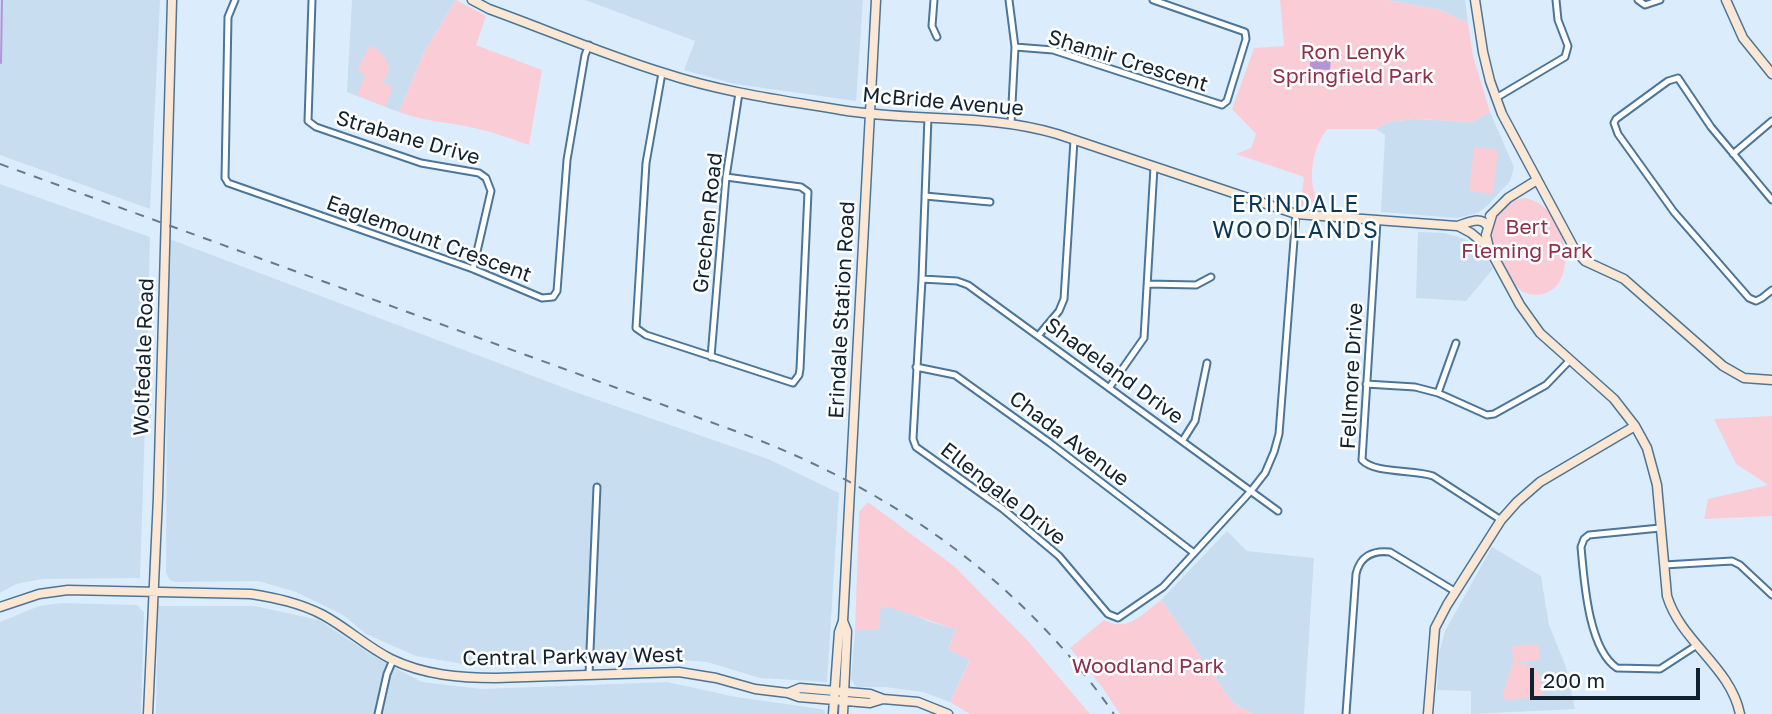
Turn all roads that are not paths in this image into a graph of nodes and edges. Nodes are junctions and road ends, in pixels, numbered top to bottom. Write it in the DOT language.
graph roads {
  1 [pos="172,0"];
  2 [pos="235,0"];
  3 [pos="312,0"];
  4 [pos="472,0"];
  5 [pos="876,0"];
  6 [pos="934,0"];
  7 [pos="1009,0"];
  8 [pos="1153,0"];
  9 [pos="1475,0"];
  10 [pos="1556,0"];
  11 [pos="1638,0"];
  12 [pos="1660,0"];
  13 [pos="1726,0"];
  14 [pos="937,37"];
  15 [pos="589,45"];
  16 [pos="1015,47"];
  17 [pos="662,73"];
  18 [pos="1772,74"];
  19 [pos="739,93"];
  20 [pos="1496,98"];
  21 [pos="870,114"];
  22 [pos="928,117"];
  23 [pos="1772,121"];
  24 [pos="1011,123"];
  25 [pos="1074,140"];
  26 [pos="1733,154"];
  27 [pos="1153,167"];
  28 [pos="726,177"];
  29 [pos="1537,180"];
  30 [pos="925,197"];
  31 [pos="1772,200"];
  32 [pos="990,202"];
  33 [pos="1296,214"];
  34 [pos="1377,221"];
  35 [pos="1480,229"];
  36 [pos="473,269"];
  37 [pos="1211,277"];
  38 [pos="922,279"];
  39 [pos="1148,284"];
  40 [pos="1772,289"];
  41 [pos="1038,336"];
  42 [pos="1456,344"];
  43 [pos="711,357"];
  44 [pos="1570,360"];
  45 [pos="1206,363"];
  46 [pos="916,367"];
  47 [pos="1772,380"];
  48 [pos="1366,384"];
  49 [pos="1109,387"];
  50 [pos="1438,393"];
  51 [pos="1635,426"];
  52 [pos="1183,440"];
  53 [pos="597,487"];
  54 [pos="1251,491"];
  55 [pos="1278,511"];
  56 [pos="1501,520"];
  57 [pos="1660,528"];
  58 [pos="1194,553"];
  59 [pos="1664,565"];
  60 [pos="154,592"];
  61 [pos="1456,592"];
  62 [pos="1771,593"];
  63 [pos="0,607"];
  64 [pos="843,621"];
  65 [pos="1697,645"];
  66 [pos="393,660"];
  67 [pos="589,674"];
  68 [pos="834,695"];
  69 [pos="845,696"];
  70 [pos="148,714"];
  71 [pos="378,714"];
  72 [pos="833,714"];
  73 [pos="844,714"];
  74 [pos="948,714"];
  75 [pos="1346,714"];
  76 [pos="1428,714"];
  77 [pos="1740,714"];
  1 -- 60 [label="street, Wolfedale Road"];
  2 -- 36 [label="street, Eaglemount Crescent"];
  3 -- 36 [label="street, Strabane Drive"];
  4 -- 15 [label="street, McBride Avenue"];
  5 -- 21 [label="street, Erindale Station Road"];
  6 -- 14 [label="street"];
  7 -- 16 [label="street"];
  8 -- 16 [label="street, Shamir Crescent"];
  9 -- 20 [label="street"];
  10 -- 20 [label="street"];
  11 -- 12 [label="street"];
  13 -- 18 [label="street"];
  15 -- 17 [label="street, McBride Avenue"];
  15 -- 36 [label="street, Eaglemount Crescent"];
  16 -- 24 [label="street"];
  17 -- 19 [label="street, McBride Avenue"];
  17 -- 43 [label="street"];
  19 -- 21 [label="street, McBride Avenue"];
  19 -- 28 [label="street, Grechen Road"];
  20 -- 29 [label="street"];
  21 -- 22 [label="street, McBride Avenue"];
  21 -- 64 [label="street, Erindale Station Road"];
  22 -- 24 [label="street, McBride Avenue"];
  22 -- 30 [label="street, Ellengale Drive"];
  23 -- 26 [label="street"];
  24 -- 25 [label="street, McBride Avenue"];
  25 -- 27 [label="street, McBride Avenue"];
  25 -- 41 [label="street"];
  26 -- 31 [label="street"];
  26 -- 40 [label="street"];
  27 -- 33 [label="street, McBride Avenue"];
  27 -- 39 [label="street"];
  28 -- 43 [label="street, Grechen Road"];
  28 -- 43 [label="street"];
  29 -- 35 [label="street"];
  29 -- 47 [label="street"];
  30 -- 32 [label="street"];
  30 -- 38 [label="street, Ellengale Drive"];
  33 -- 34 [label="street, McBride Avenue"];
  33 -- 54 [label="street, Ellengale Drive"];
  34 -- 35 [label="street, McBride Avenue"];
  34 -- 48 [label="street, Fellmore Drive"];
  35 -- 44 [label="street, McBride Avenue"];
  37 -- 39 [label="street"];
  38 -- 41 [label="street, Shadeland Drive"];
  38 -- 46 [label="street, Ellengale Drive"];
  39 -- 49 [label="street"];
  41 -- 49 [label="street, Shadeland Drive"];
  42 -- 50 [label="street"];
  44 -- 50 [label="street"];
  44 -- 51 [label="street, McBride Avenue"];
  45 -- 52 [label="street"];
  46 -- 58 [label="street, Chada Avenue"];
  46 -- 58 [label="street, Ellengale Drive"];
  48 -- 50 [label="street"];
  48 -- 56 [label="street, Fellmore Drive"];
  49 -- 52 [label="street, Shadeland Drive"];
  51 -- 56 [label="street"];
  51 -- 57 [label="street, McBride Avenue"];
  52 -- 54 [label="street, Shadeland Drive"];
  53 -- 67 [label="street"];
  54 -- 55 [label="street, Shadeland Drive"];
  54 -- 58 [label="street, Ellengale Drive"];
  56 -- 61 [label="street"];
  57 -- 59 [label="street, McBride Avenue"];
  57 -- 65 [label="street"];
  59 -- 62 [label="street"];
  59 -- 65 [label="street, McBride Avenue"];
  60 -- 63 [label="street, Central Parkway West"];
  60 -- 66 [label="street, Central Parkway West"];
  60 -- 70 [label="street, Wolfedale Road"];
  61 -- 75 [label="street"];
  61 -- 76 [label="street"];
  64 -- 68 [label="street, Erindale Station Road"];
  64 -- 69 [label="street, Erindale Station Road"];
  65 -- 77 [label="street, McBride Avenue"];
  66 -- 67 [label="street, Central Parkway West"];
  66 -- 71 [label="street"];
  67 -- 68 [label="street, Central Parkway West"];
  68 -- 69 [label="street, Central Parkway West"];
  68 -- 72 [label="street, Erindale Station Road"];
  69 -- 73 [label="street, Erindale Station Road"];
  69 -- 74 [label="street, Central Parkway West"];
}
